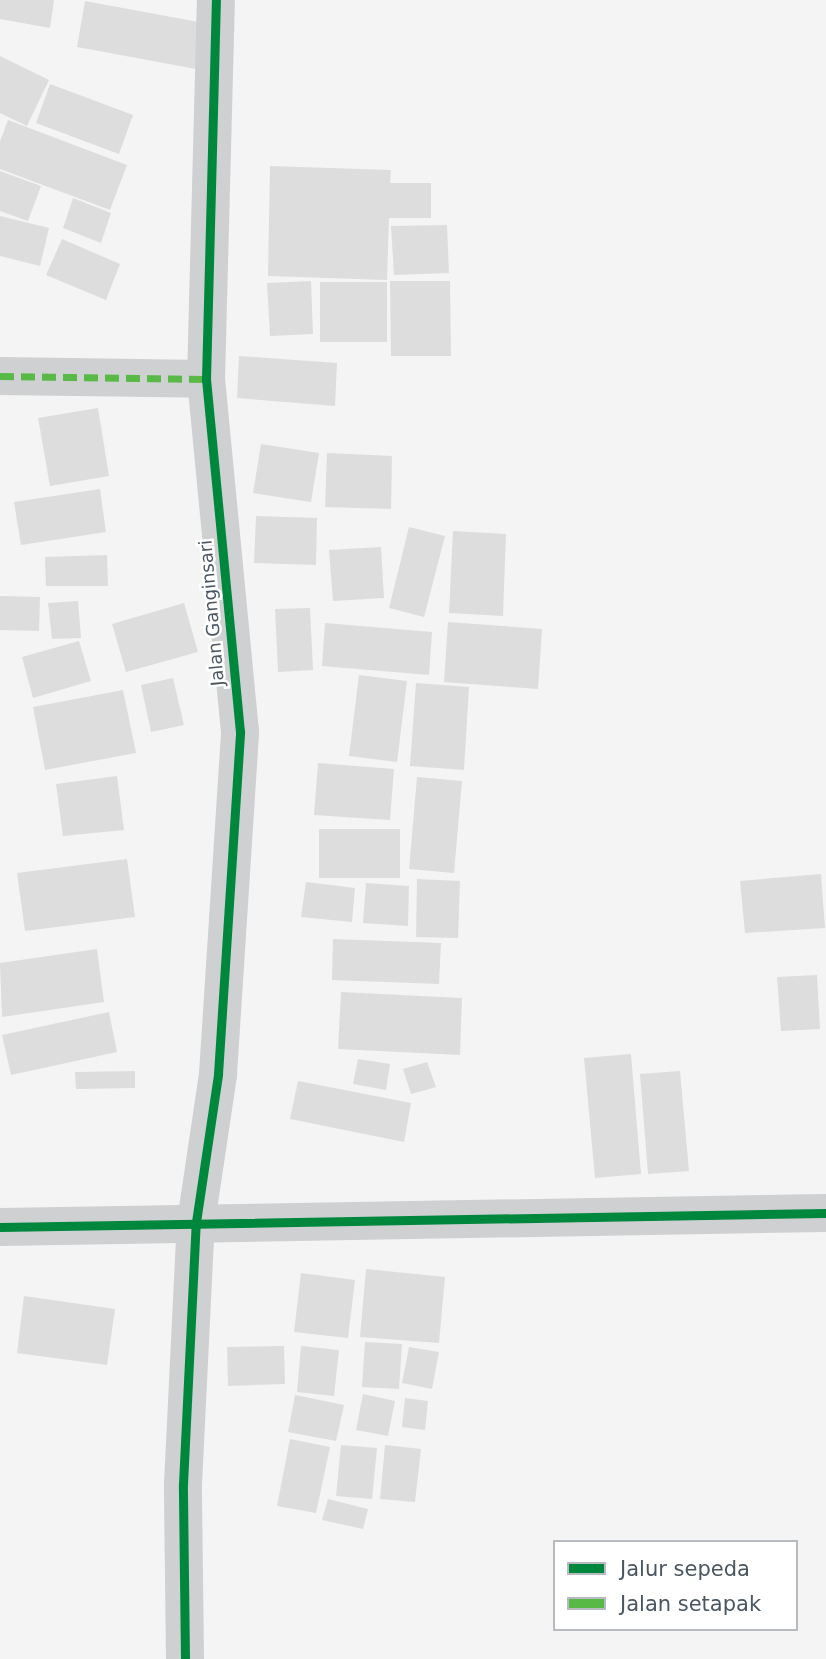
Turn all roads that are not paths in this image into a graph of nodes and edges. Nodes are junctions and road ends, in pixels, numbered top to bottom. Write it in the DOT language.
graph roads {
  1 [pos="216,0"];
  2 [pos="0,376"];
  3 [pos="206,379"];
  4 [pos="826,1213"];
  5 [pos="196,1222"];
  6 [pos="0,1227"];
  7 [pos="185,1659"];
  1 -- 3 [label="street, Jalan Ganginsari"];
  2 -- 3 [label="street"];
  3 -- 5 [label="street, Jalan Ganginsari"];
  4 -- 5 [label="street"];
  5 -- 6 [label="street"];
  5 -- 7 [label="street, Jalan Ganginsari"];
}
